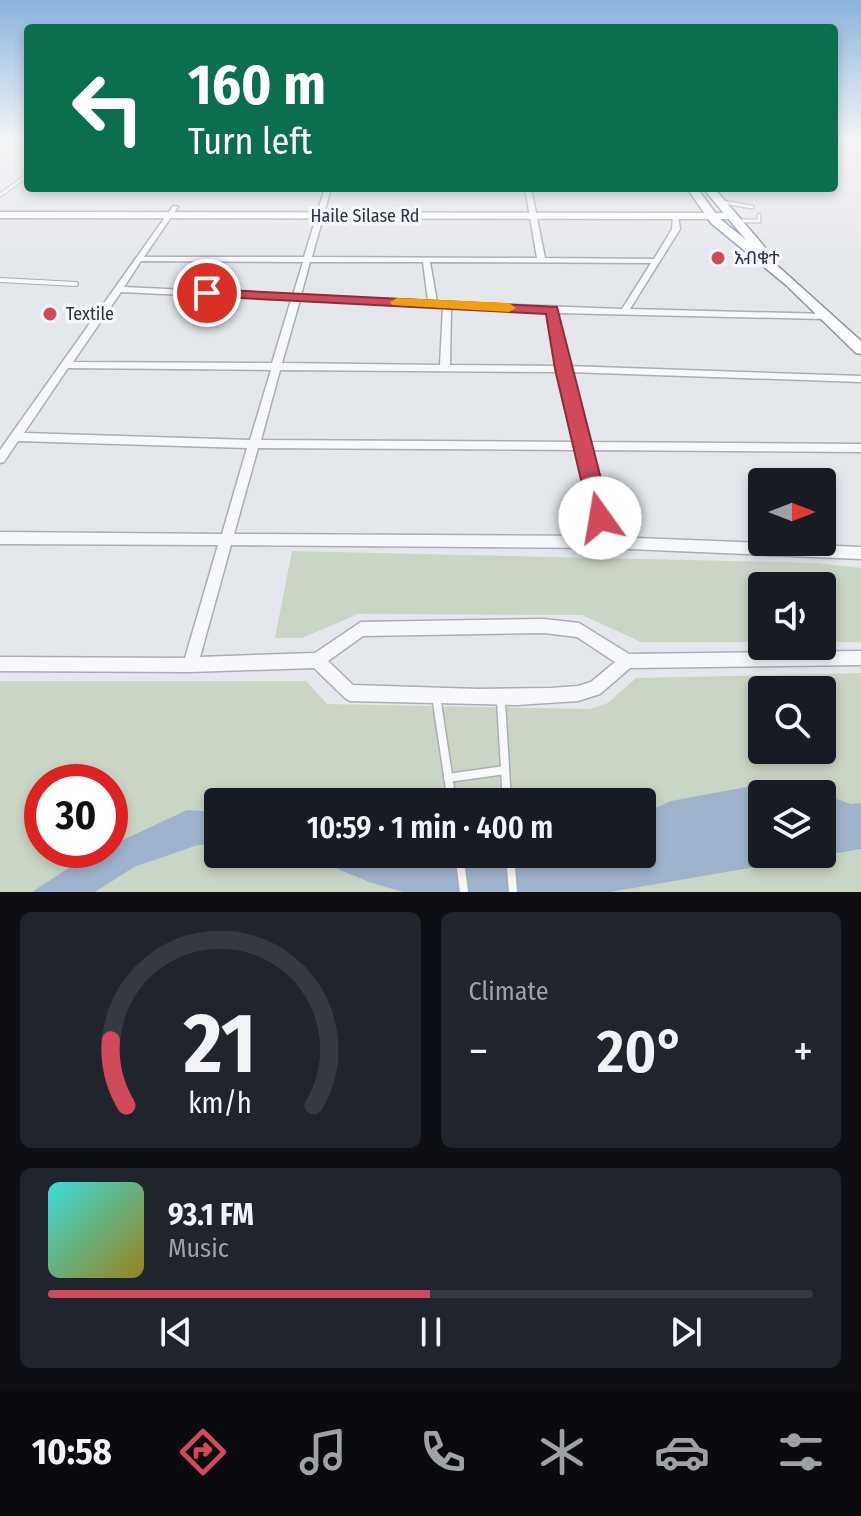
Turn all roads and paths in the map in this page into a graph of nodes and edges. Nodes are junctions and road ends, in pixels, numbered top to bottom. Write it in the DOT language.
graph roads {
  1 [pos="20,181"];
  2 [pos="327,192"];
  3 [pos="528,192"];
  4 [pos="694,192"];
  5 [pos="711,192"];
  6 [pos="0,195"];
  7 [pos="0,207"];
  8 [pos="752,207"];
  9 [pos="172,211"];
  10 [pos="322,212"];
  11 [pos="530,212"];
  12 [pos="614,212"];
  13 [pos="707,212"];
  14 [pos="726,212"];
  15 [pos="0,215"];
  16 [pos="759,215"];
  17 [pos="676,216"];
  18 [pos="138,259"];
  19 [pos="308,260"];
  20 [pos="426,260"];
  21 [pos="541,260"];
  22 [pos="656,261"];
  23 [pos="766,261"];
  24 [pos="0,280"];
  25 [pos="76,284"];
  26 [pos="118,289"];
  27 [pos="297,298"];
  28 [pos="433,304"];
  29 [pos="447,305"];
  30 [pos="552,310"];
  31 [pos="625,311"];
  32 [pos="824,316"];
  33 [pos="861,349"];
  34 [pos="65,365"];
  35 [pos="445,367"];
  36 [pos="276,368"];
  37 [pos="563,369"];
  38 [pos="861,379"];
  39 [pos="15,437"];
  40 [pos="255,444"];
  41 [pos="583,445"];
  42 [pos="861,448"];
  43 [pos="0,459"];
  44 [pos="0,538"];
  45 [pos="226,542"];
  46 [pos="606,542"];
  47 [pos="861,553"];
  48 [pos="861,658"];
  49 [pos="317,660"];
  50 [pos="627,661"];
  51 [pos="0,664"];
  52 [pos="190,665"];
  53 [pos="436,695"];
  54 [pos="501,696"];
  55 [pos="505,770"];
  56 [pos="448,778"];
  57 [pos="450,788"];
  58 [pos="506,788"];
  59 [pos="461,868"];
  60 [pos="511,868"];
  61 [pos="464,892"];
  62 [pos="513,892"];
  1 -- 6 [label="lane"];
  2 -- 10 [label="street"];
  3 -- 11 [label="street"];
  4 -- 13 [label="highway"];
  5 -- 14 [label="highway"];
  7 -- 9 [label="main road, Haile Silase Rd"];
  8 -- 14 [label="lane"];
  9 -- 10 [label="main road, Haile Silase Rd"];
  9 -- 15 [label="main road, Haile Silase Rd"];
  9 -- 18 [label="street"];
  10 -- 11 [label="main road, Haile Silase Rd"];
  10 -- 19 [label="street"];
  11 -- 12 [label="main road, Haile Silase Rd"];
  11 -- 21 [label="street"];
  12 -- 13 [label="main road, Haile Silase Rd"];
  12 -- 17 [label="main road, Haile Silase Rd"];
  13 -- 14 [label="main road, Haile Silase Rd"];
  13 -- 17 [label="main road, Haile Silase Rd"];
  13 -- 23 [label="highway"];
  14 -- 16 [label="lane"];
  14 -- 23 [label="highway"];
  17 -- 22 [label="street"];
  18 -- 19 [label="street"];
  18 -- 26 [label="street"];
  19 -- 20 [label="street"];
  19 -- 27 [label="street"];
  20 -- 21 [label="street"];
  20 -- 28 [label="street"];
  21 -- 22 [label="street"];
  22 -- 31 [label="street"];
  23 -- 32 [label="highway"];
  24 -- 25 [label="lane"];
  26 -- 27 [label="street"];
  26 -- 34 [label="street"];
  27 -- 28 [label="street"];
  27 -- 36 [label="street"];
  28 -- 29 [label="street"];
  29 -- 30 [label="street"];
  29 -- 35 [label="street"];
  30 -- 31 [label="street"];
  30 -- 37 [label="street"];
  31 -- 32 [label="street"];
  32 -- 33 [label="highway"];
  34 -- 36 [label="street"];
  34 -- 39 [label="street"];
  35 -- 36 [label="street"];
  35 -- 37 [label="street"];
  36 -- 40 [label="street"];
  37 -- 38 [label="street"];
  37 -- 41 [label="street"];
  39 -- 40 [label="street"];
  39 -- 43 [label="street"];
  40 -- 41 [label="street"];
  40 -- 45 [label="street"];
  41 -- 42 [label="street"];
  41 -- 46 [label="street"];
  44 -- 45 [label="street"];
  45 -- 46 [label="street"];
  45 -- 52 [label="street"];
  46 -- 47 [label="street"];
  48 -- 50 [label="street"];
  49 -- 50 [label="street"];
  49 -- 52 [label="street"];
  49 -- 53 [label="street"];
  50 -- 54 [label="street"];
  51 -- 52 [label="street"];
  53 -- 54 [label="street"];
  53 -- 56 [label="lane"];
  54 -- 55 [label="lane"];
  55 -- 56 [label="lane"];
  55 -- 58 [label="lane"];
  56 -- 57 [label="lane"];
  59 -- 61 [label="lane"];
  60 -- 62 [label="lane"];
}
